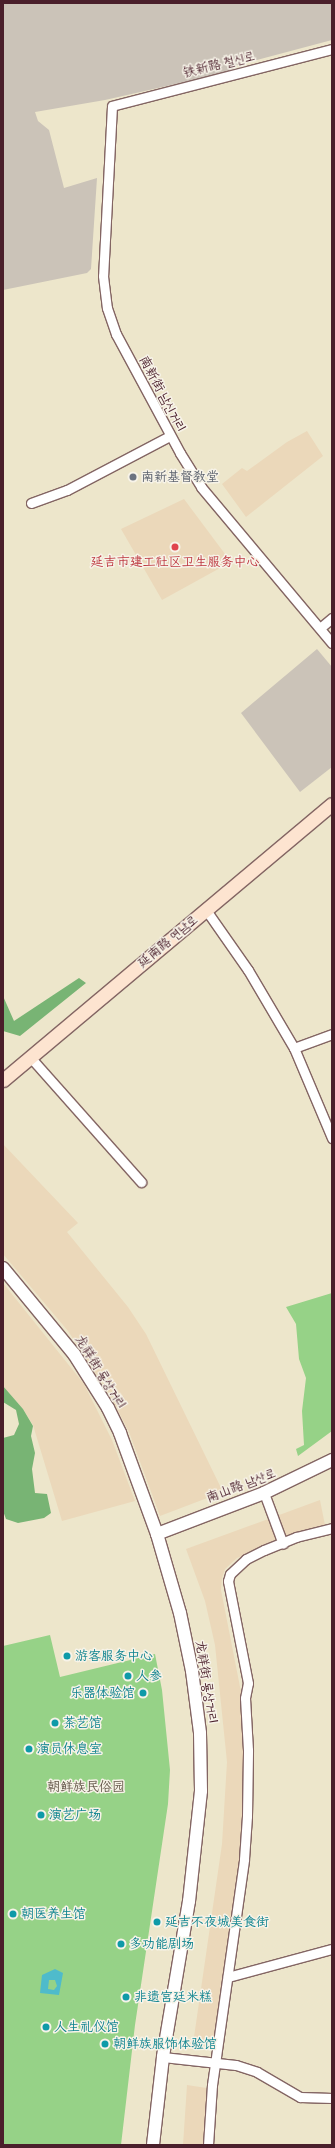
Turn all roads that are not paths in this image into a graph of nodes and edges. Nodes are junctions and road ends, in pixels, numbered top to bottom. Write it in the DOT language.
graph roads {
  1 [pos="332,49"];
  2 [pos="112,106"];
  3 [pos="170,436"];
  4 [pos="31,503"];
  5 [pos="332,618"];
  6 [pos="320,628"];
  7 [pos="332,643"];
  8 [pos="332,804"];
  9 [pos="206,910"];
  10 [pos="332,1034"];
  11 [pos="294,1048"];
  12 [pos="31,1058"];
  13 [pos="3,1080"];
  14 [pos="332,1138"];
  15 [pos="141,1182"];
  16 [pos="3,1268"];
  17 [pos="332,1460"];
  18 [pos="264,1494"];
  19 [pos="332,1528"];
  20 [pos="157,1534"];
  21 [pos="282,1544"];
  22 [pos="332,1949"];
  23 [pos="228,1977"];
  24 [pos="163,2057"];
  25 [pos="215,2063"];
  26 [pos="332,2098"];
  27 [pos="153,2145"];
  28 [pos="208,2145"];
  1 -- 2 [label="street, 铁新路 철신로"];
  2 -- 3 [label="street, 南新街 남신거리"];
  3 -- 4 [label="street"];
  3 -- 6 [label="street, 南新街 남신거리"];
  5 -- 6 [label="street"];
  6 -- 7 [label="street, 南新街 남신거리"];
  8 -- 9 [label="main road, 延南路 연남로"];
  9 -- 11 [label="street"];
  9 -- 12 [label="main road, 延南路 연남로"];
  10 -- 11 [label="street"];
  11 -- 14 [label="street"];
  12 -- 13 [label="main road, 延南路 연남로"];
  12 -- 15 [label="street"];
  16 -- 20 [label="street, 龙祥街 룡상거리"];
  17 -- 18 [label="street, 南山路 남산로"];
  18 -- 20 [label="street, 南山路 남산로"];
  18 -- 21 [label="street"];
  19 -- 21 [label="street"];
  20 -- 24 [label="street, 龙祥街 룡상거리"];
  21 -- 23 [label="street"];
  22 -- 23 [label="street"];
  23 -- 25 [label="street"];
  24 -- 25 [label="street"];
  24 -- 27 [label="street, 龙祥街 룡상거리"];
  25 -- 26 [label="street"];
  25 -- 28 [label="street"];
}
